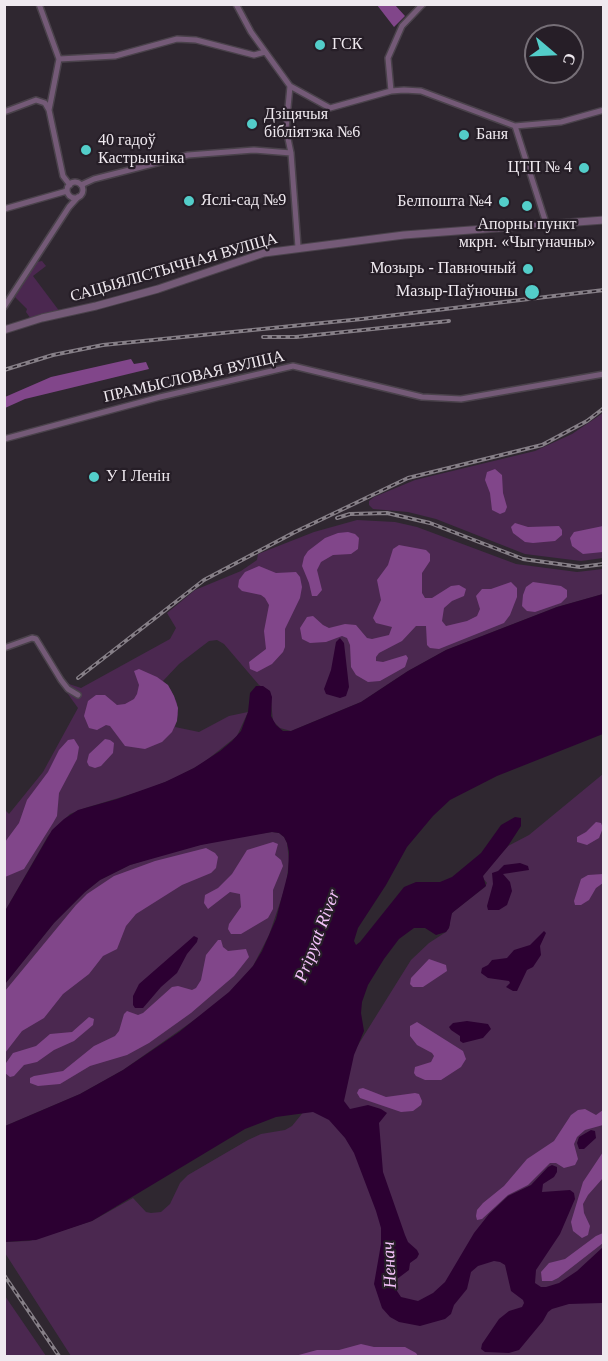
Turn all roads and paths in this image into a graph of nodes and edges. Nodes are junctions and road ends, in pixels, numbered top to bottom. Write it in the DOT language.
graph roads {
  1 [pos="39,4"];
  2 [pos="236,4"];
  3 [pos="423,4"];
  4 [pos="265,52"];
  5 [pos="59,59"];
  6 [pos="290,87"];
  7 [pos="391,91"];
  8 [pos="49,110"];
  9 [pos="603,110"];
  10 [pos="4,112"];
  11 [pos="515,126"];
  12 [pos="291,153"];
  13 [pos="70,184"];
  14 [pos="81,185"];
  15 [pos="68,192"];
  16 [pos="78,197"];
  17 [pos="69,207"];
  18 [pos="4,209"];
  19 [pos="603,220"];
  20 [pos="546,223"];
  21 [pos="298,247"];
  22 [pos="4,307"];
  23 [pos="4,330"];
  24 [pos="603,374"];
  25 [pos="4,439"];
  26 [pos="4,648"];
  27 [pos="78,695"];
  1 -- 5 [label="street"];
  2 -- 4 [label="street"];
  3 -- 7 [label="street"];
  4 -- 5 [label="street"];
  4 -- 6 [label="street"];
  5 -- 8 [label="street"];
  6 -- 7 [label="street"];
  6 -- 12 [label="street"];
  7 -- 11 [label="street"];
  8 -- 10 [label="street"];
  8 -- 13 [label="street"];
  9 -- 11 [label="street"];
  11 -- 20 [label="street"];
  12 -- 14 [label="street"];
  12 -- 21 [label="street"];
  13 -- 14 [label="street"];
  13 -- 15 [label="street"];
  14 -- 16 [label="street"];
  15 -- 16 [label="street"];
  15 -- 17 [label="street"];
  15 -- 18 [label="street"];
  16 -- 17 [label="street"];
  17 -- 22 [label="street"];
  19 -- 20 [label="street, САЦЫЯЛІСТЫЧНАЯ ВУЛІЦА"];
  20 -- 21 [label="street, САЦЫЯЛІСТЫЧНАЯ ВУЛІЦА"];
  21 -- 23 [label="street, САЦЫЯЛІСТЫЧНАЯ ВУЛІЦА"];
  24 -- 25 [label="street, ПРАМЫСЛОВАЯ ВУЛІЦА"];
  26 -- 27 [label="street"];
}
